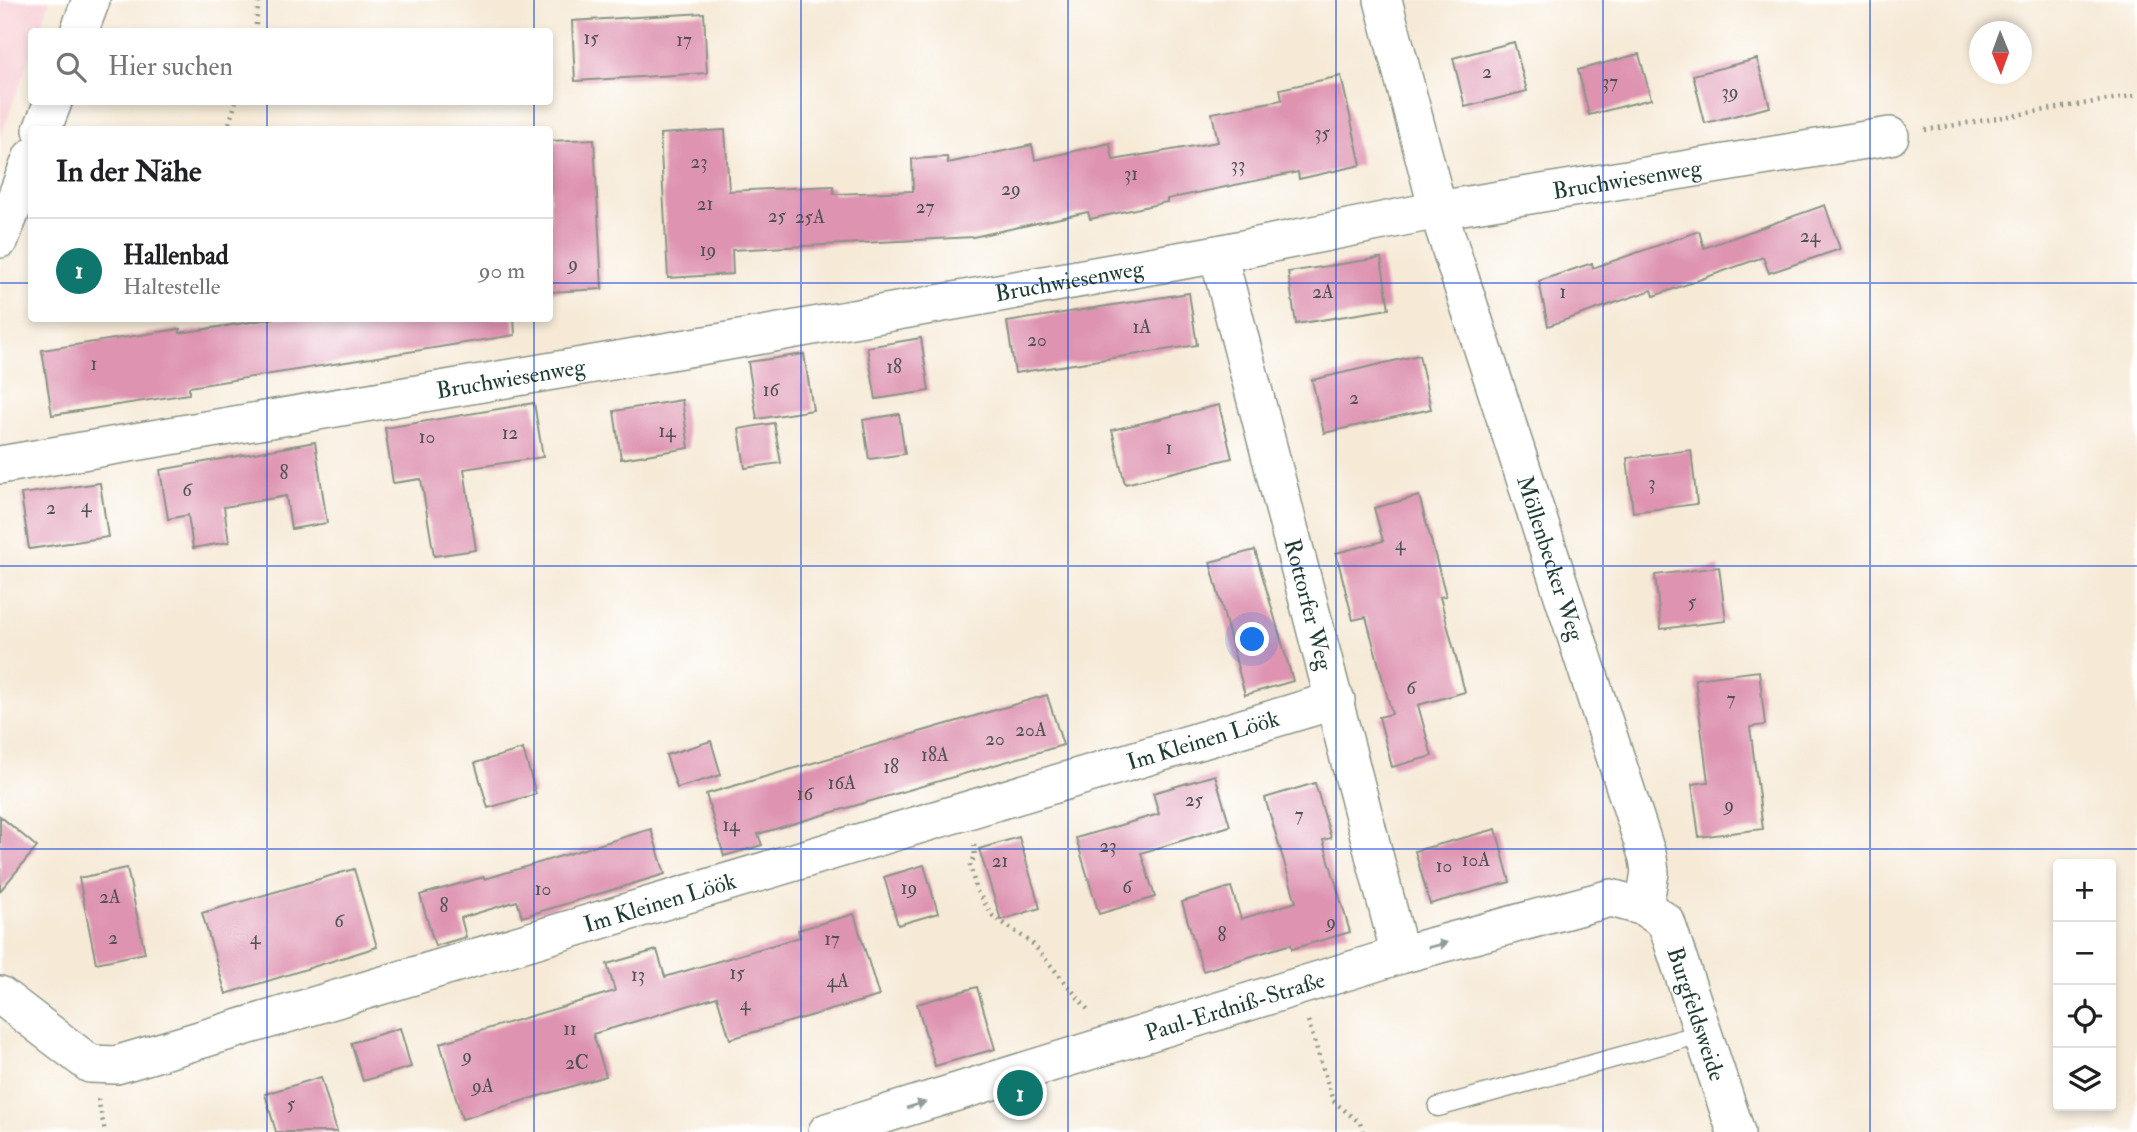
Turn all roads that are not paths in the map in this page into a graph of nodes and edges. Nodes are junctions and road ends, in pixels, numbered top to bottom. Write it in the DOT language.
graph roads {
  1 [pos="91,0"];
  2 [pos="1383,0"];
  3 [pos="80,28"];
  4 [pos="52,105"];
  5 [pos="44,126"];
  6 [pos="1890,136"];
  7 [pos="28,167"];
  8 [pos="1438,210"];
  9 [pos="2,231"];
  10 [pos="1219,254"];
  11 [pos="0,465"];
  12 [pos="1336,700"];
  13 [pos="1644,907"];
  14 [pos="1400,955"];
  15 [pos="0,995"];
  16 [pos="1704,1033"];
  17 [pos="1438,1107"];
  18 [pos="827,1132"];
  19 [pos="1736,1132"];
  1 -- 3 [label="street"];
  2 -- 8 [label="street, Möllenbecker Weg"];
  4 -- 5 [label="street"];
  6 -- 8 [label="street, Bruchwiesenweg"];
  7 -- 9 [label="street"];
  8 -- 10 [label="street, Bruchwiesenweg"];
  8 -- 13 [label="street, Möllenbecker Weg"];
  10 -- 11 [label="street, Bruchwiesenweg"];
  10 -- 12 [label="street, Rottorfer Weg"];
  12 -- 14 [label="street, Rottorfer Weg"];
  12 -- 15 [label="street, Im Kleinen Löök"];
  14 -- 13 [label="street, Paul-Erdniß-Straße, one-way"];
  13 -- 16 [label="street, Burgfeldsweide"];
  18 -- 14 [label="street, Paul-Erdniß-Straße, one-way"];
  16 -- 17 [label="lane"];
  16 -- 19 [label="street, Burgfeldsweide"];
}
